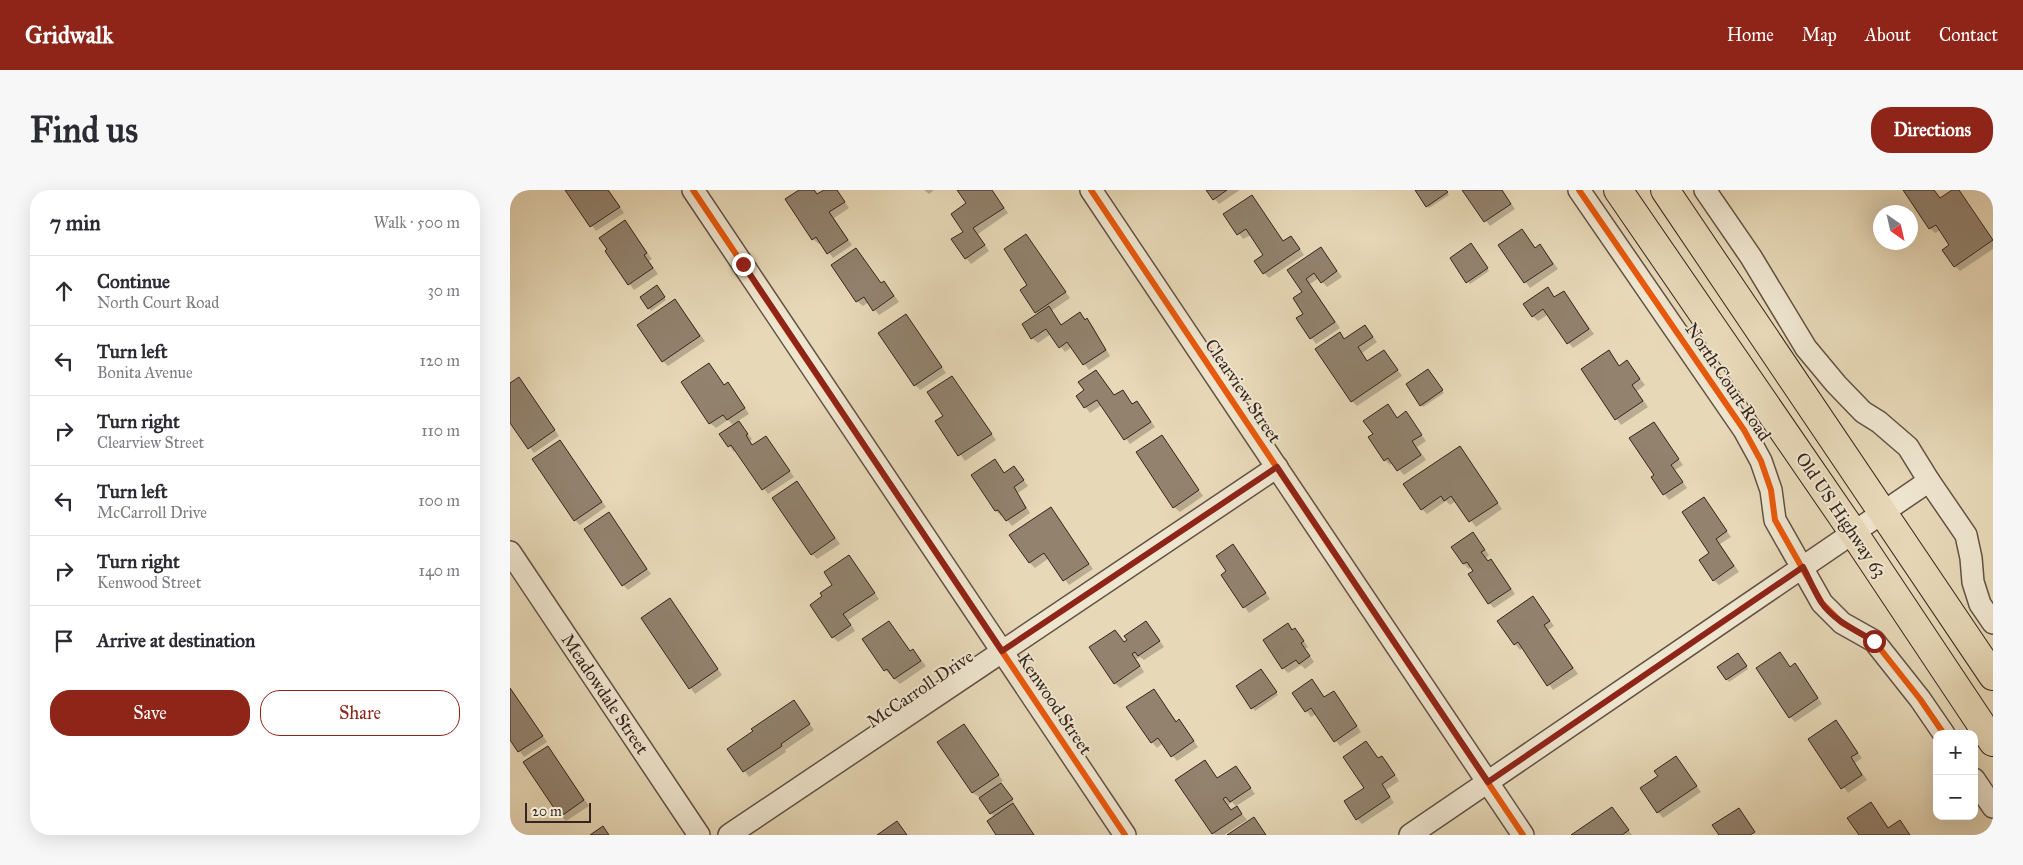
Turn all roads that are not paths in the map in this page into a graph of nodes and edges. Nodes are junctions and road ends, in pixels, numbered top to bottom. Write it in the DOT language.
graph roads {
  1 [pos="693,190"];
  2 [pos="1091,190"];
  3 [pos="1579,190"];
  4 [pos="1618,190"];
  5 [pos="1665,190"];
  6 [pos="1705,190"];
  7 [pos="1277,467"];
  8 [pos="1928,481"];
  9 [pos="1883,512"];
  10 [pos="1853,532"];
  11 [pos="510,552"];
  12 [pos="1803,567"];
  13 [pos="1993,623"];
  14 [pos="1002,651"];
  15 [pos="1993,676"];
  16 [pos="1941,730"];
  17 [pos="1993,742"];
  18 [pos="1488,782"];
  19 [pos="1978,785"];
  20 [pos="1993,807"];
  21 [pos="699,835"];
  22 [pos="730,835"];
  23 [pos="1125,835"];
  24 [pos="1410,835"];
  25 [pos="1523,835"];
  1 -- 14 [label="street, Kenwood Street"];
  2 -- 7 [label="street, Clearview Street"];
  3 -- 12 [label="street, North Court Road"];
  4 -- 10 [label="highway, Old US Highway 63"];
  5 -- 9 [label="highway, Old US Highway 63"];
  6 -- 8 [label="street"];
  7 -- 14 [label="street, McCarroll Drive"];
  7 -- 18 [label="street, Clearview Street"];
  8 -- 9 [label="street"];
  8 -- 13 [label="street"];
  9 -- 10 [label="street"];
  9 -- 15 [label="highway, Old US Highway 63"];
  10 -- 12 [label="street"];
  10 -- 17 [label="highway, Old US Highway 63"];
  11 -- 21 [label="street, Meadowdale Street"];
  12 -- 16 [label="street, North Court Road"];
  12 -- 18 [label="street"];
  14 -- 22 [label="street, McCarroll Drive"];
  14 -- 23 [label="street, Kenwood Street"];
  18 -- 24 [label="street"];
  18 -- 25 [label="street, Clearview Street"];
  19 -- 20 [label="street"];
}
